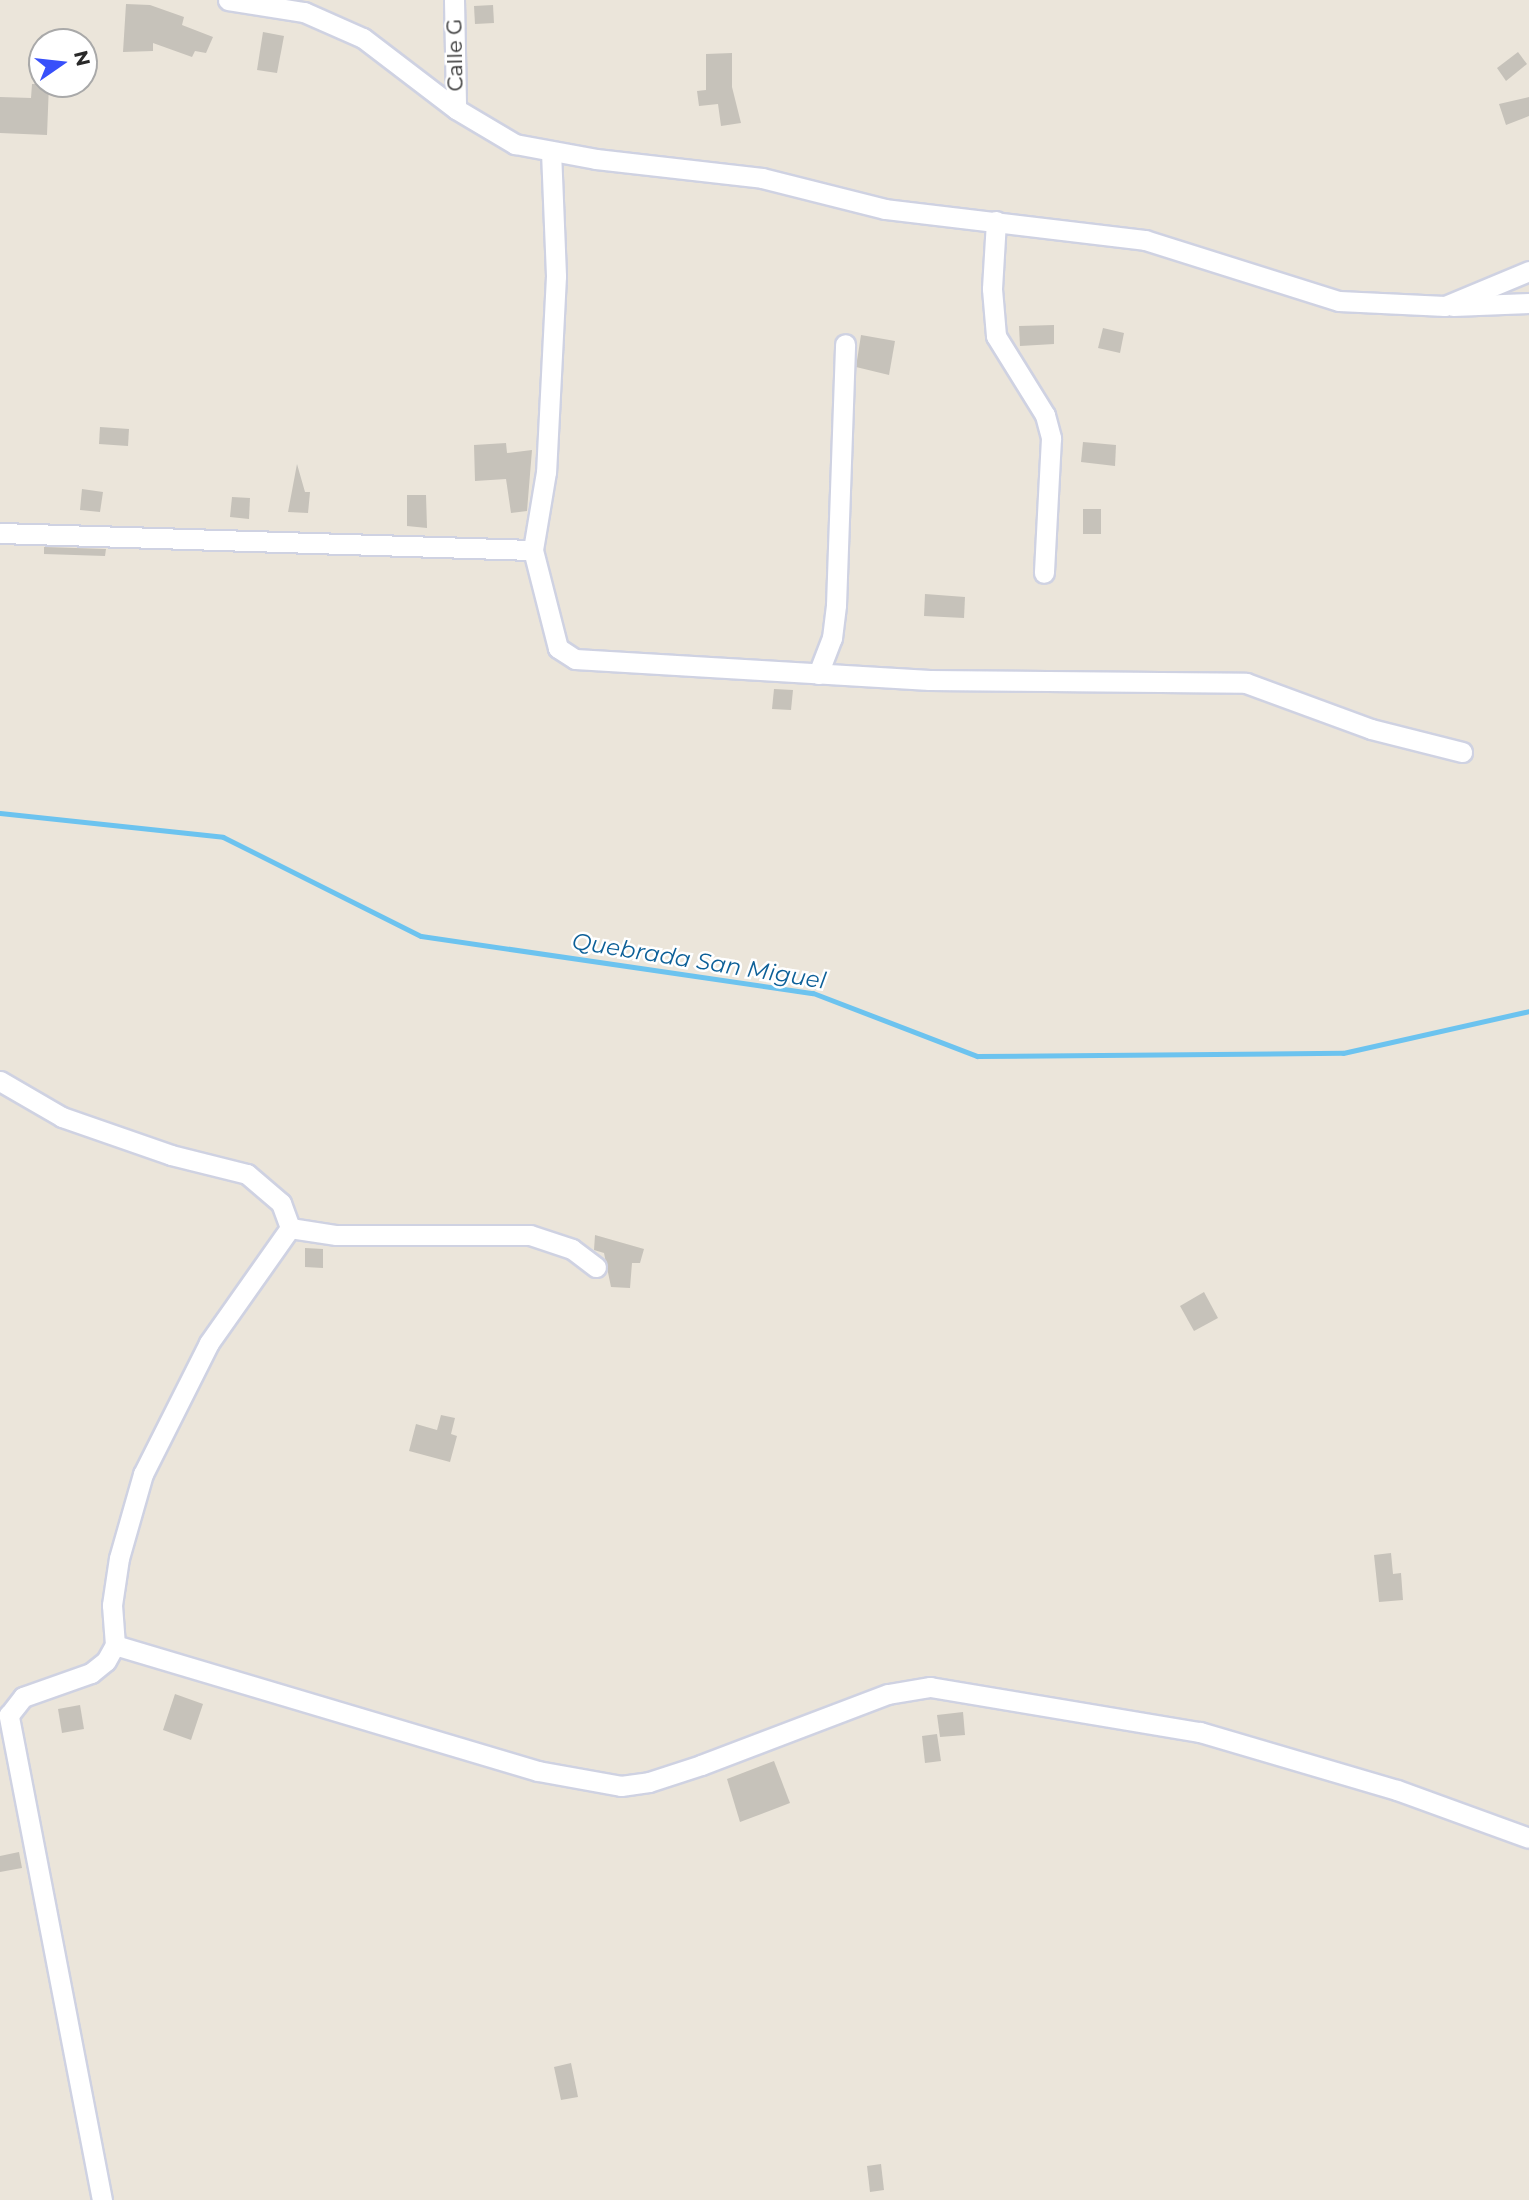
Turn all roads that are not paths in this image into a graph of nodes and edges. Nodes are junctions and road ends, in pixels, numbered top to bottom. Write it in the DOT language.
graph roads {
  1 [pos="228,0"];
  2 [pos="454,0"];
  3 [pos="456,109"];
  4 [pos="551,151"];
  5 [pos="996,221"];
  6 [pos="1529,271"];
  7 [pos="1529,303"];
  8 [pos="1445,306"];
  9 [pos="845,344"];
  10 [pos="0,533"];
  11 [pos="533,550"];
  12 [pos="1044,573"];
  13 [pos="818,674"];
  14 [pos="1462,752"];
  15 [pos="0,1081"];
  16 [pos="290,1228"];
  17 [pos="596,1267"];
  18 [pos="114,1645"];
  19 [pos="1529,1838"];
  20 [pos="102,2200"];
  1 -- 3 [label="street"];
  2 -- 3 [label="street, Calle G"];
  3 -- 4 [label="street"];
  4 -- 5 [label="street"];
  4 -- 11 [label="street"];
  5 -- 8 [label="street"];
  5 -- 12 [label="street"];
  6 -- 8 [label="street"];
  7 -- 8 [label="street"];
  9 -- 13 [label="street"];
  10 -- 11 [label="street"];
  11 -- 13 [label="street"];
  13 -- 14 [label="street"];
  15 -- 16 [label="street"];
  16 -- 17 [label="street"];
  16 -- 18 [label="street"];
  18 -- 19 [label="street"];
  18 -- 20 [label="street"];
}
